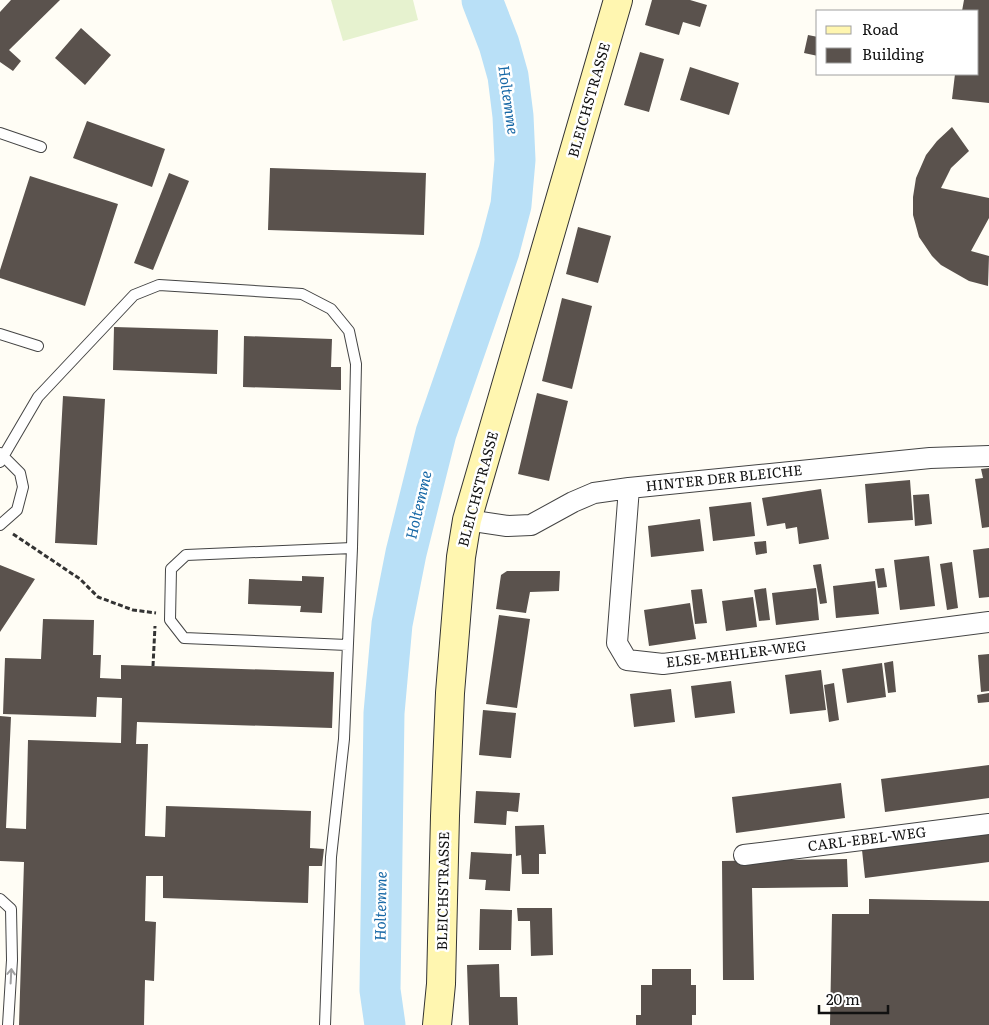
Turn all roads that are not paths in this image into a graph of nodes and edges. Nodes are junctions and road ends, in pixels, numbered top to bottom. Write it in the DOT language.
graph roads {
  1 [pos="618,0"];
  2 [pos="0,133"];
  3 [pos="41,147"];
  4 [pos="0,334"];
  5 [pos="38,346"];
  6 [pos="989,456"];
  7 [pos="1,457"];
  8 [pos="629,488"];
  9 [pos="467,520"];
  10 [pos="0,525"];
  11 [pos="352,548"];
  12 [pos="989,622"];
  13 [pos="347,645"];
  14 [pos="989,824"];
  15 [pos="744,855"];
  16 [pos="0,899"];
  17 [pos="8,1025"];
  18 [pos="325,1025"];
  19 [pos="437,1025"];
  1 -- 9 [label="main road, BLEICHSTRASSE"];
  2 -- 3 [label="lane"];
  4 -- 5 [label="lane"];
  6 -- 8 [label="street, HINTER DER BLEICHE"];
  7 -- 10 [label="lane"];
  7 -- 11 [label="lane"];
  8 -- 9 [label="street, HINTER DER BLEICHE"];
  8 -- 12 [label="street, ELSE-MEHLER-WEG"];
  9 -- 19 [label="main road, BLEICHSTRASSE"];
  11 -- 13 [label="lane"];
  11 -- 13 [label="lane"];
  13 -- 18 [label="lane"];
  14 -- 15 [label="street, CARL-EBEL-WEG"];
  17 -- 16 [label="lane, one-way"];
}
